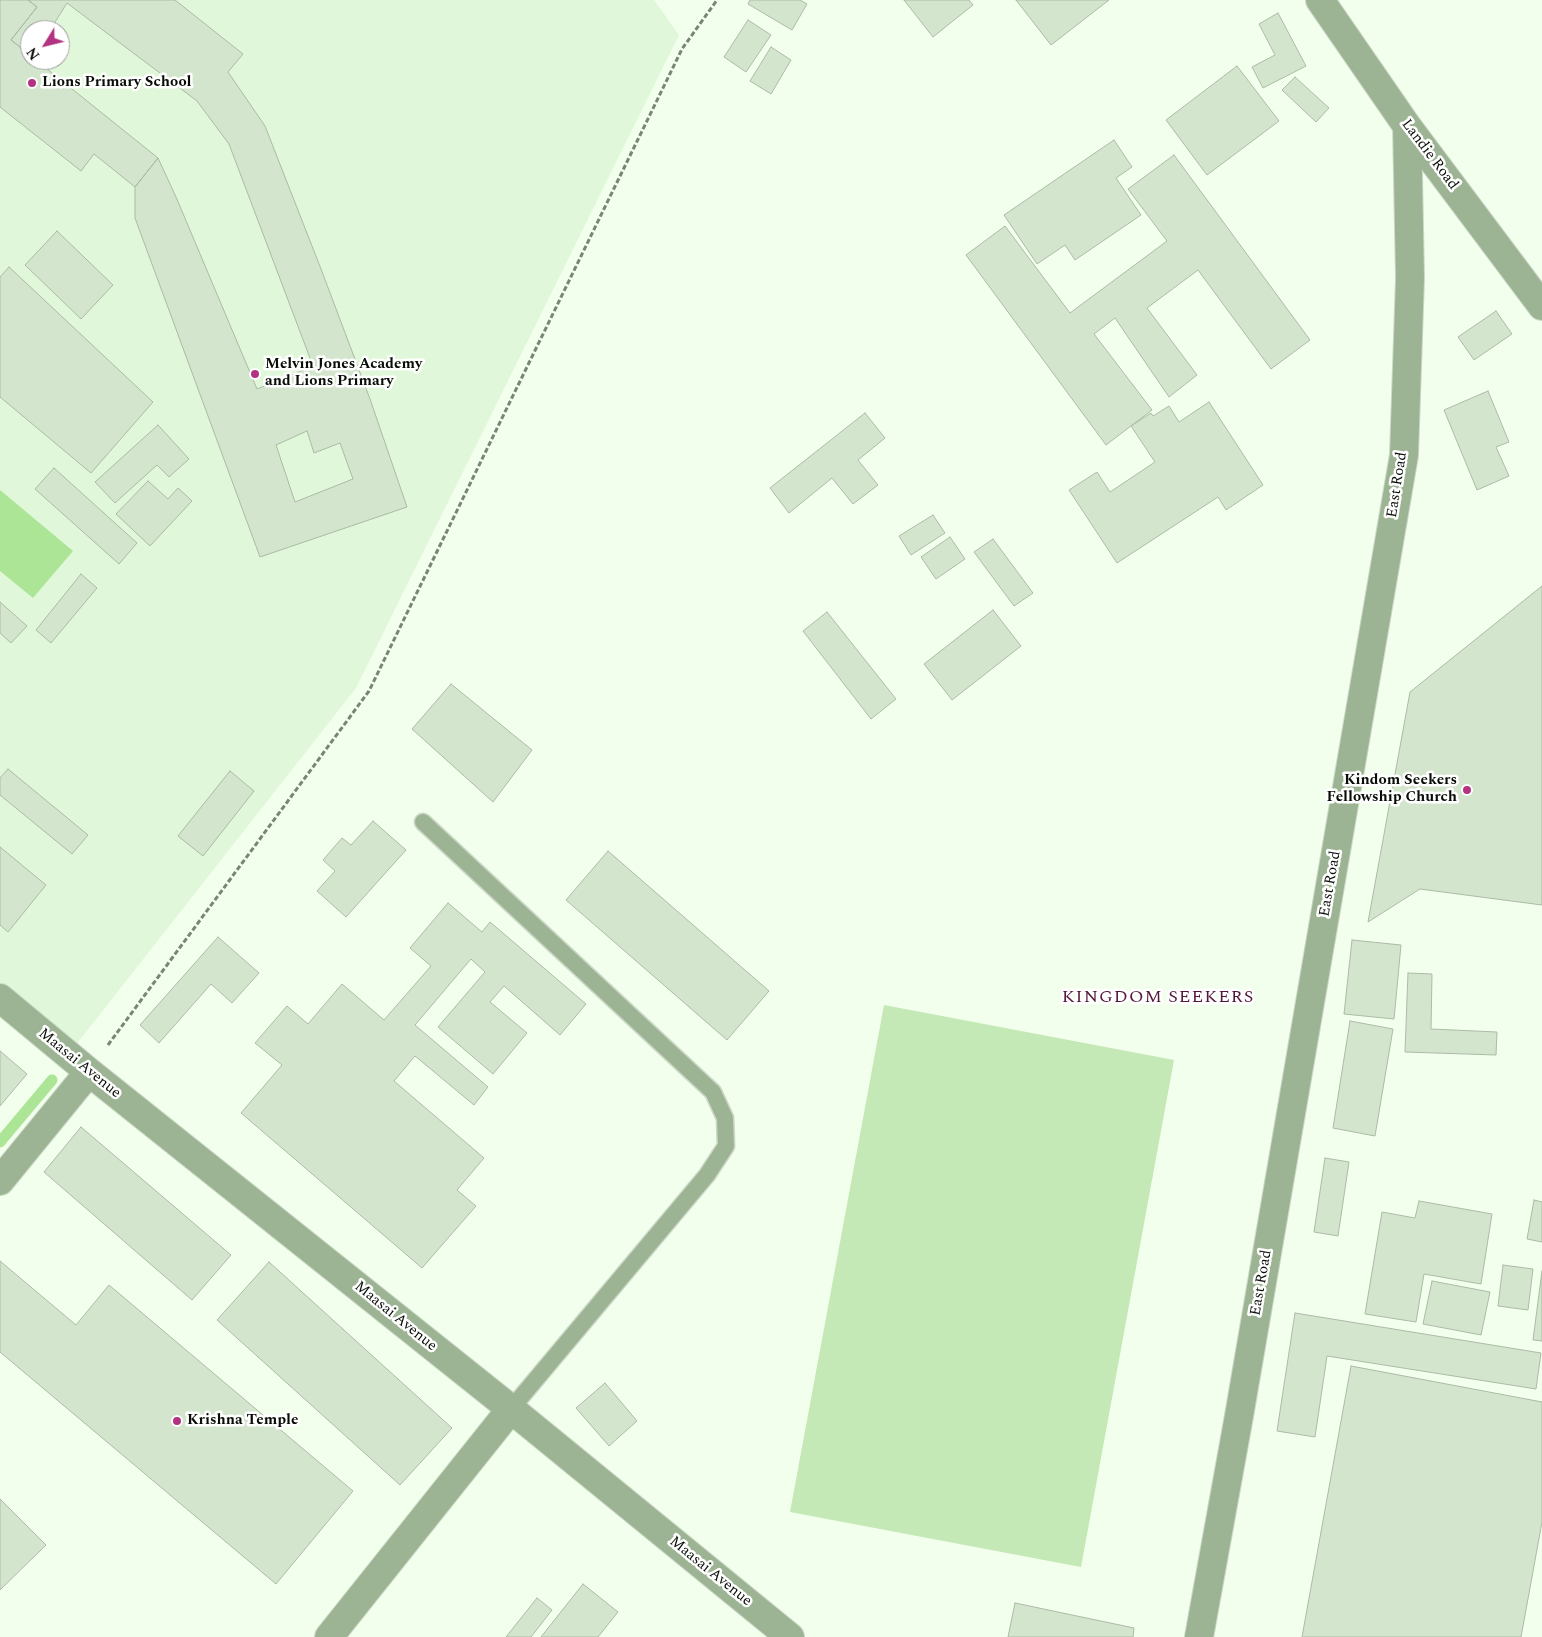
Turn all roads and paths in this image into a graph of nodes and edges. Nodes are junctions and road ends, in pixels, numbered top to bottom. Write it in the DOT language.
graph roads {
  1 [pos="717,0"];
  2 [pos="1320,0"];
  3 [pos="1407,126"];
  4 [pos="1542,306"];
  5 [pos="423,822"];
  6 [pos="0,998"];
  7 [pos="89,1072"];
  8 [pos="0,1181"];
  9 [pos="511,1410"];
  10 [pos="329,1637"];
  11 [pos="790,1637"];
  12 [pos="1199,1637"];
  1 -- 7 [label="path"];
  2 -- 3 [label="street, Landie Road"];
  3 -- 4 [label="street, Landie Road"];
  3 -- 12 [label="street, East Road"];
  5 -- 9 [label="lane"];
  6 -- 7 [label="street, Maasai Avenue"];
  7 -- 8 [label="street"];
  7 -- 9 [label="street, Maasai Avenue"];
  9 -- 10 [label="street"];
  9 -- 11 [label="street, Maasai Avenue"];
}
